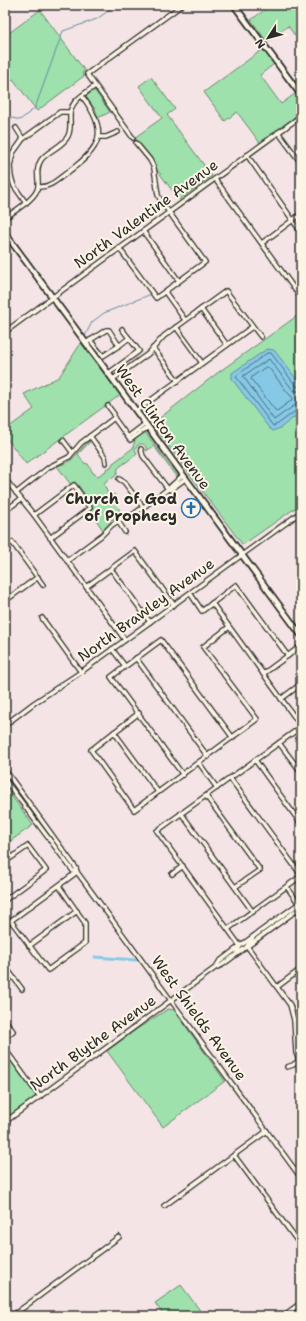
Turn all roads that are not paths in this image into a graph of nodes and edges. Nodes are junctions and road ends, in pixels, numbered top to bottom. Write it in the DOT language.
graph roads {
  1 [pos="182,5"];
  2 [pos="234,5"];
  3 [pos="95,86"];
  4 [pos="301,95"];
  5 [pos="82,96"];
  6 [pos="70,112"];
  7 [pos="301,116"];
  8 [pos="16,128"];
  9 [pos="118,132"];
  10 [pos="278,132"];
  11 [pos="98,137"];
  12 [pos="133,138"];
  13 [pos="23,139"];
  14 [pos="136,143"];
  15 [pos="246,155"];
  16 [pos="5,161"];
  17 [pos="10,162"];
  18 [pos="301,163"];
  19 [pos="215,179"];
  20 [pos="38,187"];
  21 [pos="26,202"];
  22 [pos="169,212"];
  23 [pos="301,214"];
  24 [pos="5,218"];
  25 [pos="293,220"];
  26 [pos="143,231"];
  27 [pos="301,232"];
  28 [pos="5,233"];
  29 [pos="262,243"];
  30 [pos="119,248"];
  31 [pos="179,281"];
  32 [pos="165,292"];
  33 [pos="52,298"];
  34 [pos="301,298"];
  35 [pos="200,309"];
  36 [pos="186,320"];
  37 [pos="176,327"];
  38 [pos="252,327"];
  39 [pos="122,329"];
  40 [pos="5,332"];
  41 [pos="260,337"];
  42 [pos="129,338"];
  43 [pos="88,341"];
  44 [pos="120,345"];
  45 [pos="227,345"];
  46 [pos="153,348"];
  47 [pos="202,363"];
  48 [pos="109,373"];
  49 [pos="113,379"];
  50 [pos="178,381"];
  51 [pos="108,406"];
  52 [pos="136,411"];
  53 [pos="114,418"];
  54 [pos="147,425"];
  55 [pos="90,436"];
  56 [pos="63,440"];
  57 [pos="141,449"];
  58 [pos="72,452"];
  59 [pos="106,463"];
  60 [pos="184,477"];
  61 [pos="119,479"];
  62 [pos="6,480"];
  63 [pos="168,489"];
  64 [pos="16,492"];
  65 [pos="21,499"];
  66 [pos="143,507"];
  67 [pos="5,512"];
  68 [pos="301,512"];
  69 [pos="34,515"];
  70 [pos="118,521"];
  71 [pos="125,532"];
  72 [pos="50,538"];
  73 [pos="5,547"];
  74 [pos="242,555"];
  75 [pos="67,561"];
  76 [pos="111,569"];
  77 [pos="38,577"];
  78 [pos="43,585"];
  79 [pos="86,588"];
  80 [pos="190,593"];
  81 [pos="5,601"];
  82 [pos="212,603"];
  83 [pos="174,605"];
  84 [pos="42,618"];
  85 [pos="150,622"];
  86 [pos="229,627"];
  87 [pos="301,635"];
  88 [pos="125,640"];
  89 [pos="301,646"];
  90 [pos="112,649"];
  91 [pos="288,656"];
  92 [pos="136,658"];
  93 [pos="125,666"];
  94 [pos="81,672"];
  95 [pos="263,674"];
  96 [pos="301,684"];
  97 [pos="281,699"];
  98 [pos="138,714"];
  99 [pos="5,725"];
  100 [pos="301,726"];
  101 [pos="114,732"];
  102 [pos="233,738"];
  103 [pos="280,743"];
  104 [pos="208,757"];
  105 [pos="255,760"];
  106 [pos="199,763"];
  107 [pos="301,764"];
  108 [pos="297,767"];
  109 [pos="5,770"];
  110 [pos="301,772"];
  111 [pos="183,775"];
  112 [pos="230,778"];
  113 [pos="5,780"];
  114 [pos="217,788"];
  115 [pos="158,792"];
  116 [pos="206,796"];
  117 [pos="181,813"];
  118 [pos="301,824"];
  119 [pos="5,862"];
  120 [pos="183,866"];
  121 [pos="77,872"];
  122 [pos="172,874"];
  123 [pos="301,876"];
  124 [pos="59,886"];
  125 [pos="235,887"];
  126 [pos="287,887"];
  127 [pos="5,900"];
  128 [pos="300,905"];
  129 [pos="77,911"];
  130 [pos="253,912"];
  131 [pos="11,921"];
  132 [pos="5,925"];
  133 [pos="228,929"];
  134 [pos="254,936"];
  135 [pos="29,946"];
  136 [pos="240,946"];
  137 [pos="247,946"];
  138 [pos="234,956"];
  139 [pos="5,966"];
  140 [pos="215,968"];
  141 [pos="301,969"];
  142 [pos="277,987"];
  143 [pos="22,989"];
  144 [pos="171,1001"];
  145 [pos="5,1020"];
  146 [pos="294,1020"];
  147 [pos="301,1020"];
  148 [pos="5,1037"];
  149 [pos="5,1049"];
  150 [pos="300,1059"];
  151 [pos="287,1067"];
  152 [pos="40,1097"];
  153 [pos="5,1122"];
  154 [pos="267,1131"];
  155 [pos="234,1154"];
  156 [pos="301,1178"];
  157 [pos="164,1206"];
  158 [pos="119,1237"];
  159 [pos="301,1246"];
  160 [pos="301,1303"];
  161 [pos="12,1316"];
  162 [pos="283,1316"];
  1 -- 3 [label="street"];
  2 -- 4 [label="main road"];
  3 -- 5 [label="street"];
  3 -- 12 [label="street"];
  5 -- 6 [label="street"];
  5 -- 11 [label="street"];
  6 -- 13 [label="street"];
  6 -- 20 [label="street"];
  7 -- 10 [label="street, North Valentine Avenue"];
  8 -- 13 [label="street"];
  9 -- 11 [label="street"];
  10 -- 15 [label="street, North Valentine Avenue"];
  10 -- 18 [label="street"];
  11 -- 20 [label="street"];
  13 -- 17 [label="street"];
  14 -- 22 [label="street"];
  15 -- 19 [label="street, North Valentine Avenue"];
  15 -- 25 [label="street"];
  16 -- 17 [label="street"];
  17 -- 21 [label="street"];
  19 -- 22 [label="street, North Valentine Avenue"];
  19 -- 29 [label="street"];
  20 -- 21 [label="street"];
  21 -- 24 [label="street"];
  22 -- 26 [label="street, North Valentine Avenue"];
  22 -- 31 [label="street"];
  23 -- 25 [label="street"];
  25 -- 27 [label="street"];
  25 -- 29 [label="street"];
  26 -- 30 [label="street, North Valentine Avenue"];
  26 -- 31 [label="street"];
  28 -- 33 [label="main road, West Clinton Avenue"];
  29 -- 34 [label="street"];
  30 -- 32 [label="street"];
  30 -- 33 [label="street, North Valentine Avenue"];
  31 -- 32 [label="street"];
  32 -- 36 [label="street"];
  33 -- 40 [label="street, North Valentine Avenue"];
  33 -- 43 [label="main road, West Clinton Avenue"];
  35 -- 36 [label="street"];
  35 -- 38 [label="street"];
  35 -- 45 [label="street"];
  36 -- 37 [label="street"];
  37 -- 46 [label="street"];
  37 -- 47 [label="street"];
  38 -- 41 [label="street"];
  38 -- 45 [label="street"];
  39 -- 42 [label="street"];
  42 -- 44 [label="street"];
  42 -- 48 [label="street"];
  43 -- 44 [label="street"];
  43 -- 44 [label="street"];
  43 -- 48 [label="main road, West Clinton Avenue"];
  45 -- 47 [label="street"];
  46 -- 49 [label="street"];
  46 -- 50 [label="street"];
  47 -- 50 [label="street"];
  48 -- 49 [label="main road, West Clinton Avenue"];
  49 -- 52 [label="main road, West Clinton Avenue"];
  50 -- 52 [label="street"];
  51 -- 53 [label="street"];
  52 -- 54 [label="main road, West Clinton Avenue"];
  53 -- 54 [label="street"];
  53 -- 55 [label="street"];
  54 -- 60 [label="main road, West Clinton Avenue"];
  55 -- 58 [label="street"];
  55 -- 59 [label="street"];
  56 -- 58 [label="street"];
  57 -- 63 [label="street"];
  58 -- 64 [label="street"];
  60 -- 63 [label="street"];
  60 -- 74 [label="main road, West Clinton Avenue"];
  61 -- 66 [label="street"];
  62 -- 64 [label="street"];
  63 -- 66 [label="street"];
  64 -- 65 [label="street"];
  65 -- 67 [label="street"];
  65 -- 69 [label="street"];
  66 -- 70 [label="street"];
  68 -- 74 [label="street, North Brawley Avenue"];
  69 -- 72 [label="street"];
  69 -- 72 [label="street"];
  70 -- 71 [label="street"];
  70 -- 75 [label="street"];
  72 -- 75 [label="street"];
  73 -- 77 [label="street"];
  74 -- 80 [label="street, North Brawley Avenue"];
  74 -- 87 [label="main road, West Clinton Avenue"];
  75 -- 79 [label="street"];
  76 -- 79 [label="street"];
  76 -- 83 [label="street"];
  76 -- 85 [label="street"];
  77 -- 78 [label="street"];
  77 -- 81 [label="street"];
  79 -- 88 [label="street"];
  80 -- 82 [label="street"];
  80 -- 83 [label="street, North Brawley Avenue"];
  82 -- 86 [label="street"];
  82 -- 91 [label="street"];
  83 -- 85 [label="street, North Brawley Avenue"];
  84 -- 94 [label="street"];
  85 -- 88 [label="street, North Brawley Avenue"];
  86 -- 95 [label="street"];
  86 -- 102 [label="street"];
  88 -- 90 [label="street, North Brawley Avenue"];
  89 -- 91 [label="street"];
  90 -- 93 [label="street"];
  90 -- 94 [label="street, North Brawley Avenue"];
  91 -- 95 [label="street"];
  92 -- 93 [label="street"];
  92 -- 102 [label="street"];
  92 -- 104 [label="street"];
  93 -- 98 [label="street"];
  94 -- 99 [label="street, North Brawley Avenue"];
  95 -- 97 [label="street"];
  96 -- 97 [label="street"];
  97 -- 100 [label="street"];
  98 -- 101 [label="street"];
  98 -- 111 [label="street"];
  100 -- 103 [label="street"];
  101 -- 115 [label="street"];
  101 -- 115 [label="street"];
  102 -- 104 [label="street"];
  103 -- 105 [label="street"];
  103 -- 108 [label="street"];
  104 -- 106 [label="street"];
  105 -- 112 [label="street"];
  105 -- 118 [label="street"];
  106 -- 111 [label="street"];
  106 -- 114 [label="street"];
  107 -- 108 [label="street"];
  108 -- 110 [label="street"];
  109 -- 121 [label="street, West Shields Avenue"];
  111 -- 115 [label="street"];
  112 -- 114 [label="street"];
  112 -- 123 [label="street"];
  113 -- 121 [label="street, West Shields Avenue"];
  114 -- 116 [label="street"];
  116 -- 117 [label="street"];
  116 -- 125 [label="street"];
  117 -- 120 [label="street"];
  117 -- 125 [label="street"];
  119 -- 127 [label="street"];
  120 -- 122 [label="street"];
  120 -- 133 [label="street"];
  121 -- 124 [label="street"];
  121 -- 144 [label="street, West Shields Avenue"];
  123 -- 126 [label="street"];
  124 -- 129 [label="street"];
  124 -- 131 [label="street"];
  125 -- 130 [label="street"];
  126 -- 128 [label="street"];
  126 -- 130 [label="street"];
  128 -- 134 [label="street, North Blythe Avenue"];
  128 -- 137 [label="street, North Blythe Avenue"];
  129 -- 135 [label="street"];
  129 -- 135 [label="street"];
  130 -- 133 [label="street"];
  131 -- 132 [label="street"];
  131 -- 135 [label="street"];
  133 -- 136 [label="street"];
  134 -- 136 [label="street, North Blythe Avenue"];
  134 -- 137 [label="street"];
  136 -- 138 [label="street"];
  136 -- 140 [label="street, North Blythe Avenue"];
  137 -- 138 [label="street, North Blythe Avenue"];
  137 -- 142 [label="street"];
  138 -- 140 [label="street, North Blythe Avenue"];
  139 -- 143 [label="street"];
  140 -- 144 [label="street, North Blythe Avenue"];
  141 -- 142 [label="street"];
  142 -- 146 [label="street"];
  144 -- 152 [label="street, North Blythe Avenue"];
  144 -- 154 [label="street, West Shields Avenue"];
  145 -- 148 [label="street"];
  146 -- 147 [label="street"];
  146 -- 150 [label="street"];
  149 -- 152 [label="street"];
  150 -- 151 [label="street"];
  152 -- 153 [label="street, North Blythe Avenue"];
  154 -- 155 [label="street"];
  154 -- 156 [label="street, West Shields Avenue"];
  155 -- 157 [label="street"];
  155 -- 159 [label="street"];
  158 -- 161 [label="street"];
  160 -- 162 [label="street"];
}
